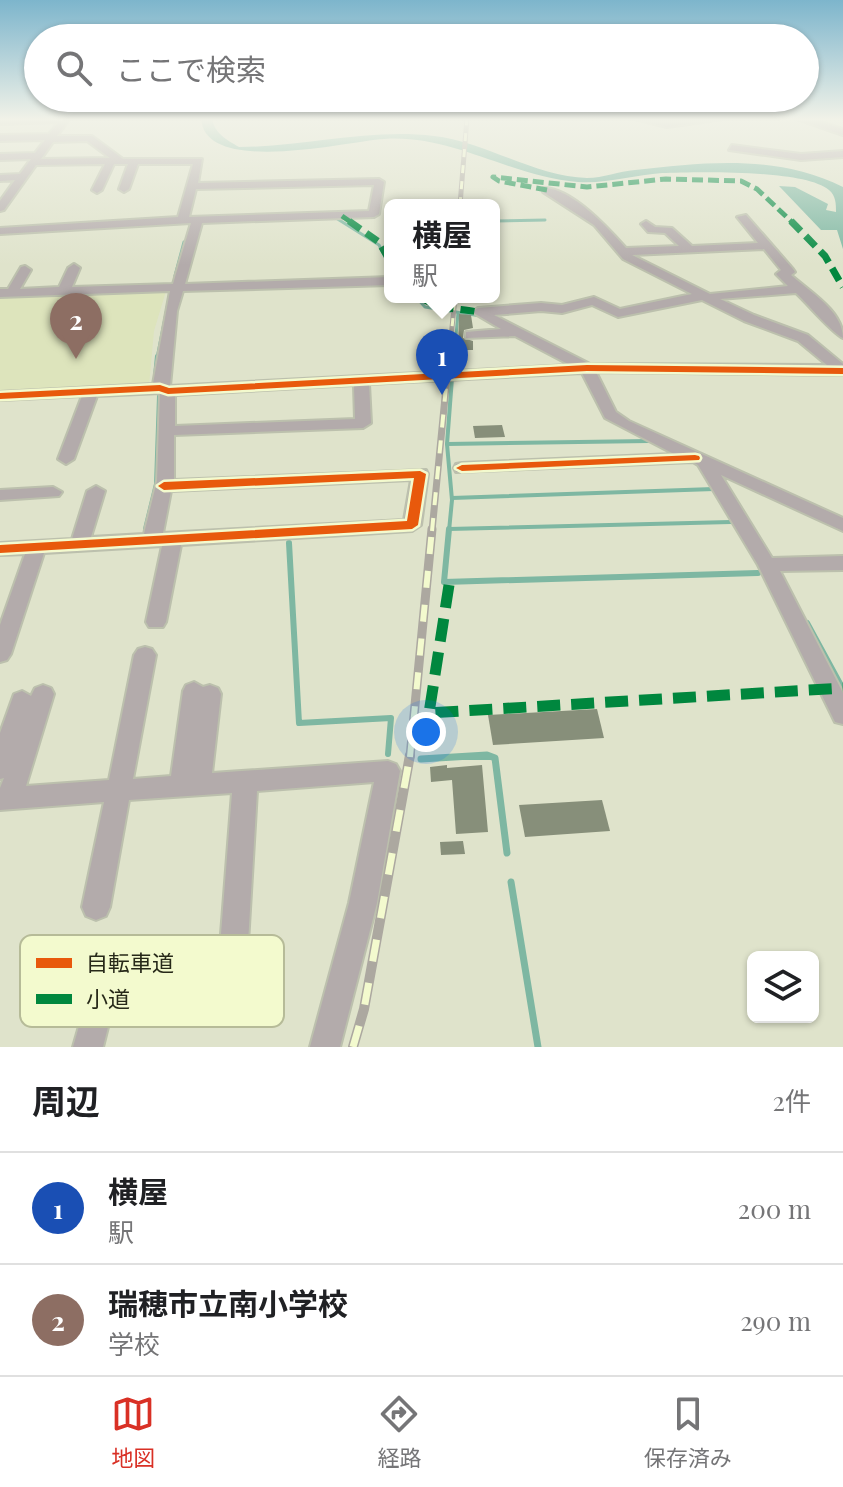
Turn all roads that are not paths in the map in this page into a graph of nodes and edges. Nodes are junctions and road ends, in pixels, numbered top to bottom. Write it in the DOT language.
graph roads {
  1 [pos="30,167"];
  2 [pos="112,167"];
  3 [pos="132,167"];
  4 [pos="197,167"];
  5 [pos="23,177"];
  6 [pos="0,178"];
  7 [pos="191,186"];
  8 [pos="124,189"];
  9 [pos="97,190"];
  10 [pos="547,190"];
  11 [pos="2,204"];
  12 [pos="742,217"];
  13 [pos="197,221"];
  14 [pos="182,222"];
  15 [pos="646,224"];
  16 [pos="0,231"];
  17 [pos="764,246"];
  18 [pos="687,247"];
  19 [pos="623,252"];
  20 [pos="74,268"];
  21 [pos="25,270"];
  22 [pos="384,281"];
  23 [pos="177,287"];
  24 [pos="799,289"];
  25 [pos="64,290"];
  26 [pos="6,292"];
  27 [pos="705,297"];
  28 [pos="518,332"];
  29 [pos="843,334"];
  30 [pos="471,335"];
  31 [pos="803,338"];
  32 [pos="587,368"];
  33 [pos="842,370"];
  34 [pos="361,380"];
  35 [pos="164,389"];
  36 [pos="91,391"];
  37 [pos="0,396"];
  38 [pos="167,431"];
  39 [pos="66,459"];
  40 [pos="700,460"];
  41 [pos="462,468"];
  42 [pos="164,486"];
  43 [pos="96,491"];
  44 [pos="53,492"];
  45 [pos="0,495"];
  46 [pos="843,525"];
  47 [pos="173,539"];
  48 [pos="152,540"];
  49 [pos="80,544"];
  50 [pos="37,547"];
  51 [pos="0,549"];
  52 [pos="843,563"];
  53 [pos="767,565"];
  54 [pos="156,622"];
  55 [pos="0,654"];
  56 [pos="145,655"];
  57 [pos="202,692"];
  58 [pos="843,715"];
  59 [pos="0,769"];
  60 [pos="245,782"];
  61 [pos="191,785"];
  62 [pos="118,791"];
  63 [pos="5,799"];
  64 [pos="96,907"];
  65 [pos="235,935"];
  66 [pos="93,1027"];
  67 [pos="88,1047"];
  68 [pos="325,1047"];
  1 -- 5 [label="street"];
  2 -- 9 [label="street"];
  3 -- 8 [label="street"];
  4 -- 7 [label="street"];
  5 -- 6 [label="street"];
  5 -- 11 [label="street"];
  7 -- 13 [label="street"];
  7 -- 14 [label="street"];
  10 -- 19 [label="street"];
  12 -- 17 [label="street"];
  13 -- 14 [label="street"];
  13 -- 23 [label="street"];
  14 -- 16 [label="street"];
  15 -- 18 [label="street"];
  17 -- 18 [label="street"];
  17 -- 24 [label="street"];
  18 -- 19 [label="street"];
  19 -- 27 [label="street"];
  20 -- 25 [label="street"];
  21 -- 26 [label="street"];
  22 -- 23 [label="street"];
  23 -- 25 [label="street"];
  23 -- 35 [label="street"];
  24 -- 27 [label="street"];
  24 -- 29 [label="street"];
  25 -- 26 [label="street"];
  27 -- 28 [label="street"];
  27 -- 31 [label="street"];
  28 -- 30 [label="street"];
  28 -- 32 [label="street"];
  29 -- 31 [label="street"];
  31 -- 33 [label="street"];
  32 -- 33 [label="street"];
  32 -- 34 [label="street"];
  32 -- 40 [label="street"];
  34 -- 35 [label="street"];
  34 -- 38 [label="street"];
  35 -- 36 [label="street"];
  35 -- 38 [label="street"];
  36 -- 37 [label="street"];
  36 -- 39 [label="street"];
  38 -- 42 [label="street"];
  40 -- 41 [label="street"];
  40 -- 46 [label="street"];
  40 -- 53 [label="street"];
  42 -- 47 [label="street"];
  42 -- 48 [label="street"];
  43 -- 49 [label="street"];
  44 -- 45 [label="street"];
  47 -- 48 [label="street"];
  47 -- 54 [label="street"];
  48 -- 49 [label="street"];
  49 -- 50 [label="street"];
  50 -- 51 [label="street"];
  50 -- 55 [label="street"];
  52 -- 53 [label="street"];
  53 -- 58 [label="street"];
  56 -- 62 [label="street"];
  57 -- 61 [label="street"];
  59 -- 63 [label="street"];
  60 -- 61 [label="street"];
  60 -- 65 [label="street"];
  60 -- 68 [label="street"];
  61 -- 62 [label="street"];
  62 -- 63 [label="street"];
  62 -- 64 [label="street"];
  66 -- 67 [label="street"];
}
